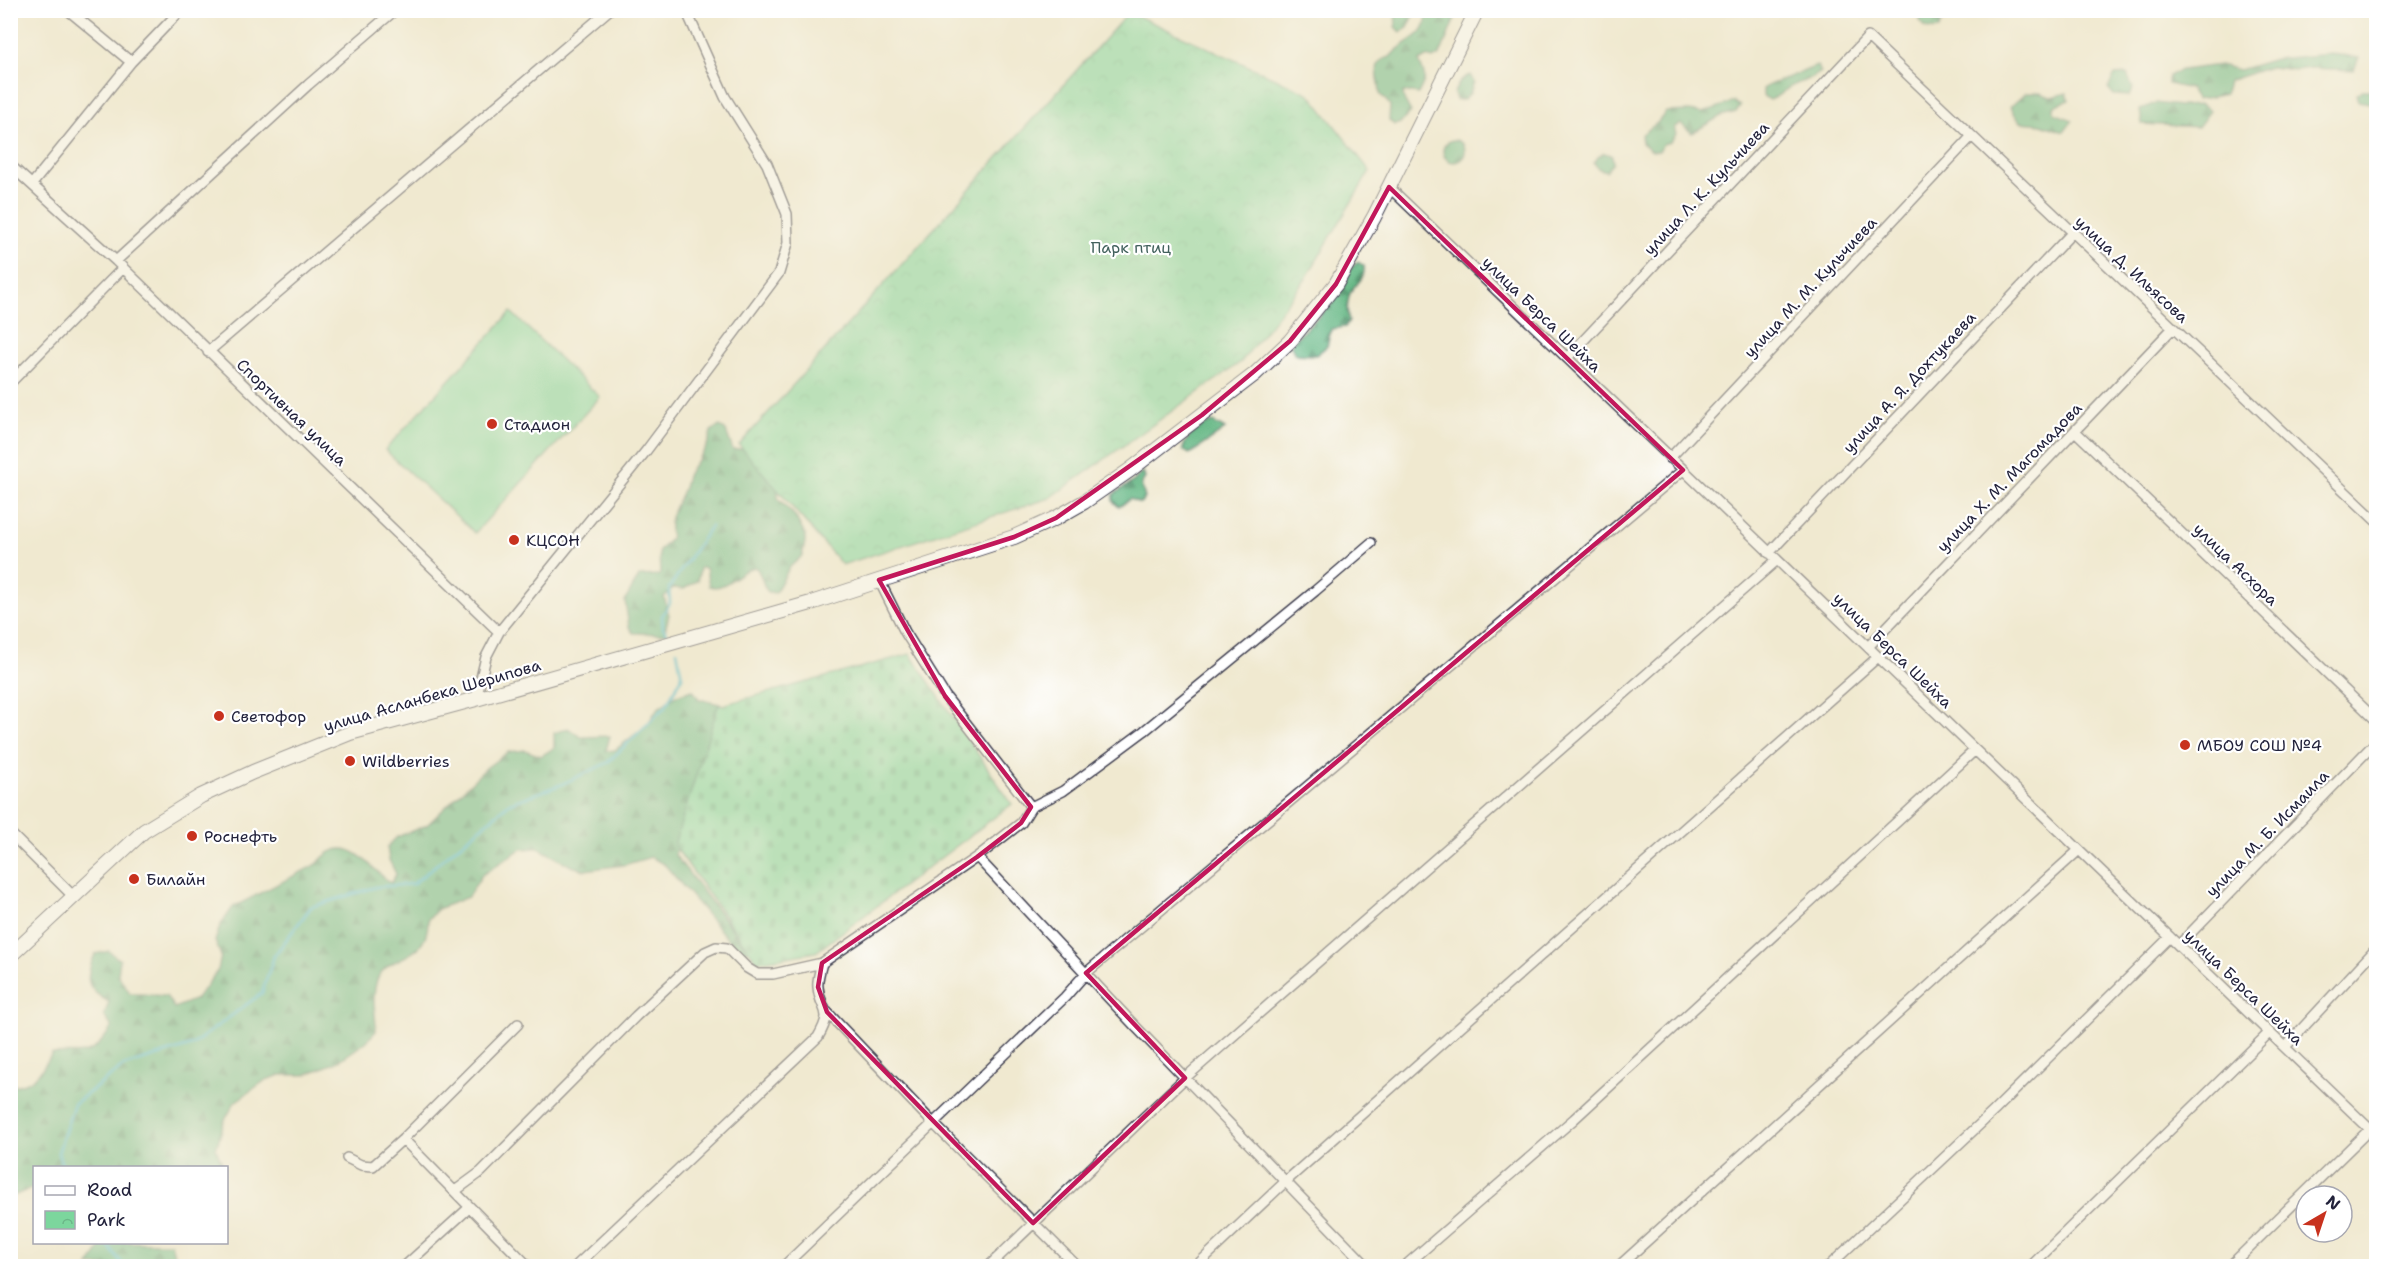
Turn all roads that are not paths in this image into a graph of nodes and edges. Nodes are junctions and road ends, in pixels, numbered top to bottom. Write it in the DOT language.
graph roads {
  1 [pos="68,10"];
  2 [pos="181,10"];
  3 [pos="395,10"];
  4 [pos="609,10"];
  5 [pos="686,10"];
  6 [pos="1477,10"];
  7 [pos="1868,37"];
  8 [pos="131,62"];
  9 [pos="1971,137"];
  10 [pos="10,165"];
  11 [pos="33,183"];
  12 [pos="1389,188"];
  13 [pos="2072,232"];
  14 [pos="119,265"];
  15 [pos="2173,328"];
  16 [pos="208,352"];
  17 [pos="1567,358"];
  18 [pos="10,383"];
  19 [pos="2075,431"];
  20 [pos="1670,458"];
  21 [pos="1683,470"];
  22 [pos="2376,521"];
  23 [pos="1371,543"];
  24 [pos="1769,552"];
  25 [pos="1777,560"];
  26 [pos="879,580"];
  27 [pos="499,632"];
  28 [pos="1868,647"];
  29 [pos="1878,657"];
  30 [pos="476,699"];
  31 [pos="2376,720"];
  32 [pos="2376,742"];
  33 [pos="1975,750"];
  34 [pos="1031,807"];
  35 [pos="10,833"];
  36 [pos="2079,849"];
  37 [pos="977,857"];
  38 [pos="74,897"];
  39 [pos="2170,937"];
  40 [pos="2179,945"];
  41 [pos="2376,949"];
  42 [pos="10,956"];
  43 [pos="822,963"];
  44 [pos="1086,973"];
  45 [pos="827,1012"];
  46 [pos="518,1024"];
  47 [pos="2270,1033"];
  48 [pos="2285,1047"];
  49 [pos="1185,1078"];
  50 [pos="933,1124"];
  51 [pos="2373,1132"];
  52 [pos="403,1139"];
  53 [pos="347,1158"];
  54 [pos="1285,1182"];
  55 [pos="455,1191"];
  56 [pos="470,1207"];
  57 [pos="1033,1223"];
  58 [pos="405,1266"];
  59 [pos="528,1266"];
  60 [pos="576,1266"];
  61 [pos="784,1266"];
  62 [pos="989,1266"];
  63 [pos="1077,1266"];
  64 [pos="1196,1266"];
  65 [pos="1367,1266"];
  66 [pos="1405,1266"];
  67 [pos="1619,1266"];
  68 [pos="1829,1266"];
  69 [pos="2031,1266"];
  70 [pos="2230,1266"];
  1 -- 8 [label="street"];
  2 -- 8 [label="street"];
  3 -- 14 [label="street"];
  4 -- 16 [label="street"];
  5 -- 27 [label="street"];
  6 -- 12 [label="main road, улица Асланбека Шерипова"];
  7 -- 9 [label="street, улица Д. Ильясова"];
  7 -- 17 [label="street, улица Л. К. Кульчиева"];
  8 -- 11 [label="street"];
  9 -- 13 [label="street, улица Д. Ильясова"];
  9 -- 20 [label="street, улица М. М. Кульчиева"];
  10 -- 11 [label="street, Спортивная улица"];
  11 -- 14 [label="street, Спортивная улица"];
  12 -- 17 [label="street, улица Берса Шейха"];
  12 -- 26 [label="main road, улица Асланбека Шерипова"];
  13 -- 15 [label="street, улица Д. Ильясова"];
  13 -- 24 [label="street, улица А. Я. Дохтукаева"];
  14 -- 16 [label="street, Спортивная улица"];
  14 -- 18 [label="street"];
  15 -- 19 [label="street, улица Х. М. Магомадова"];
  15 -- 22 [label="street, улица Д. Ильясова"];
  16 -- 27 [label="street, Спортивная улица"];
  17 -- 20 [label="street, улица Берса Шейха"];
  19 -- 28 [label="street, улица Х. М. Магомадова"];
  19 -- 31 [label="street, улица Асхора"];
  20 -- 21 [label="street, улица Берса Шейха"];
  21 -- 24 [label="street, улица Берса Шейха"];
  21 -- 44 [label="street"];
  23 -- 34 [label="street"];
  24 -- 25 [label="street, улица Берса Шейха"];
  25 -- 28 [label="street, улица Берса Шейха"];
  25 -- 49 [label="street"];
  26 -- 30 [label="main road, улица Асланбека Шерипова"];
  26 -- 34 [label="street"];
  27 -- 30 [label="street"];
  28 -- 29 [label="street, улица Берса Шейха"];
  29 -- 33 [label="street, улица Берса Шейха"];
  29 -- 54 [label="street"];
  30 -- 38 [label="main road, улица Асланбека Шерипова"];
  32 -- 40 [label="street, улица М. Б. Исмаила"];
  33 -- 36 [label="street, улица Берса Шейха"];
  33 -- 66 [label="street"];
  34 -- 37 [label="street"];
  35 -- 38 [label="street"];
  36 -- 39 [label="street, улица Берса Шейха"];
  36 -- 67 [label="street"];
  37 -- 43 [label="street"];
  37 -- 44 [label="street"];
  38 -- 42 [label="main road, улица Асланбека Шерипова"];
  39 -- 40 [label="street, улица Берса Шейха"];
  39 -- 68 [label="street"];
  40 -- 47 [label="street, улица Берса Шейха"];
  41 -- 48 [label="street"];
  43 -- 45 [label="street"];
  43 -- 55 [label="street"];
  44 -- 49 [label="street"];
  44 -- 50 [label="street"];
  45 -- 50 [label="street"];
  45 -- 60 [label="street"];
  46 -- 52 [label="street"];
  47 -- 48 [label="street, улица Берса Шейха"];
  47 -- 69 [label="street"];
  48 -- 51 [label="street, улица Берса Шейха"];
  49 -- 54 [label="street"];
  49 -- 57 [label="street"];
  50 -- 57 [label="street"];
  50 -- 61 [label="street"];
  51 -- 70 [label="street"];
  52 -- 53 [label="street"];
  52 -- 55 [label="street"];
  54 -- 64 [label="street"];
  54 -- 65 [label="street"];
  55 -- 56 [label="street"];
  56 -- 58 [label="street"];
  56 -- 59 [label="street"];
  57 -- 62 [label="street"];
  57 -- 63 [label="street"];
}
